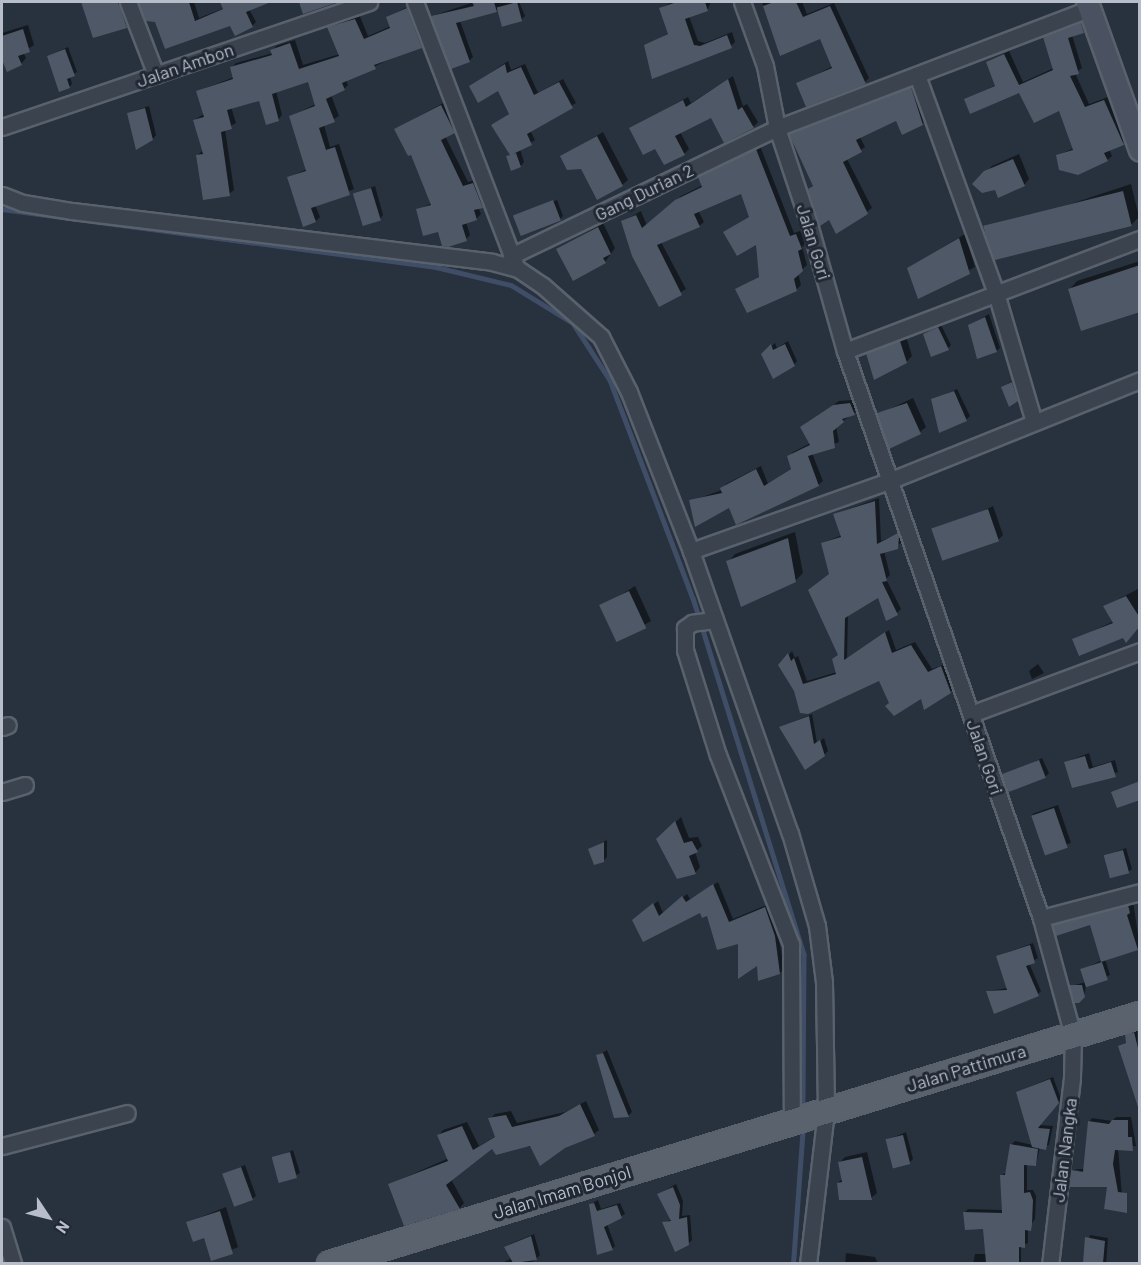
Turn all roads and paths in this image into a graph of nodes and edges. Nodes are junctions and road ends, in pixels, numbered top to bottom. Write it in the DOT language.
graph roads {
  1 [pos="128,2"];
  2 [pos="369,2"];
  3 [pos="415,2"];
  4 [pos="742,2"];
  5 [pos="1088,5"];
  6 [pos="156,75"];
  7 [pos="917,75"];
  8 [pos="2,127"];
  9 [pos="777,128"];
  10 [pos="1140,150"];
  11 [pos="2,195"];
  12 [pos="1140,238"];
  13 [pos="515,262"];
  14 [pos="996,293"];
  15 [pos="845,351"];
  16 [pos="1140,380"];
  17 [pos="1034,422"];
  18 [pos="889,482"];
  19 [pos="691,551"];
  20 [pos="712,620"];
  21 [pos="1140,651"];
  22 [pos="970,714"];
  23 [pos="24,785"];
  24 [pos="2,792"];
  25 [pos="1140,892"];
  26 [pos="1041,918"];
  27 [pos="1140,1015"];
  28 [pos="1073,1036"];
  29 [pos="825,1111"];
  30 [pos="127,1113"];
  31 [pos="793,1120"];
  32 [pos="2,1146"];
  33 [pos="2,1227"];
  34 [pos="13,1263"];
  35 [pos="330,1263"];
  36 [pos="808,1263"];
  37 [pos="1050,1263"];
  1 -- 6 [label="street"];
  2 -- 6 [label="street, Jalan Ambon"];
  3 -- 13 [label="street"];
  4 -- 9 [label="street, Jalan Gori"];
  5 -- 7 [label="street, Gang Durian 2"];
  5 -- 10 [label="main road"];
  6 -- 8 [label="street, Jalan Ambon"];
  7 -- 9 [label="street, Gang Durian 2"];
  7 -- 14 [label="street"];
  9 -- 13 [label="street, Gang Durian 2"];
  9 -- 15 [label="street, Jalan Gori"];
  11 -- 13 [label="street"];
  12 -- 14 [label="street"];
  13 -- 19 [label="street"];
  14 -- 15 [label="street"];
  14 -- 17 [label="street"];
  15 -- 18 [label="street, Jalan Gori"];
  16 -- 17 [label="street"];
  17 -- 18 [label="street"];
  18 -- 19 [label="street"];
  18 -- 22 [label="street, Jalan Gori"];
  19 -- 20 [label="street"];
  20 -- 29 [label="street"];
  20 -- 31 [label="street"];
  21 -- 22 [label="street"];
  22 -- 26 [label="street, Jalan Gori"];
  23 -- 24 [label="street"];
  25 -- 26 [label="street"];
  26 -- 28 [label="street, Jalan Gori"];
  27 -- 28 [label="main road, Jalan Pattimura"];
  28 -- 29 [label="main road, Jalan Pattimura"];
  28 -- 37 [label="street, Jalan Nangka"];
  29 -- 31 [label="main road, Jalan Pattimura"];
  29 -- 36 [label="street"];
  30 -- 32 [label="street"];
  31 -- 35 [label="main road, Jalan Imam Bonjol"];
  33 -- 34 [label="street"];
}
